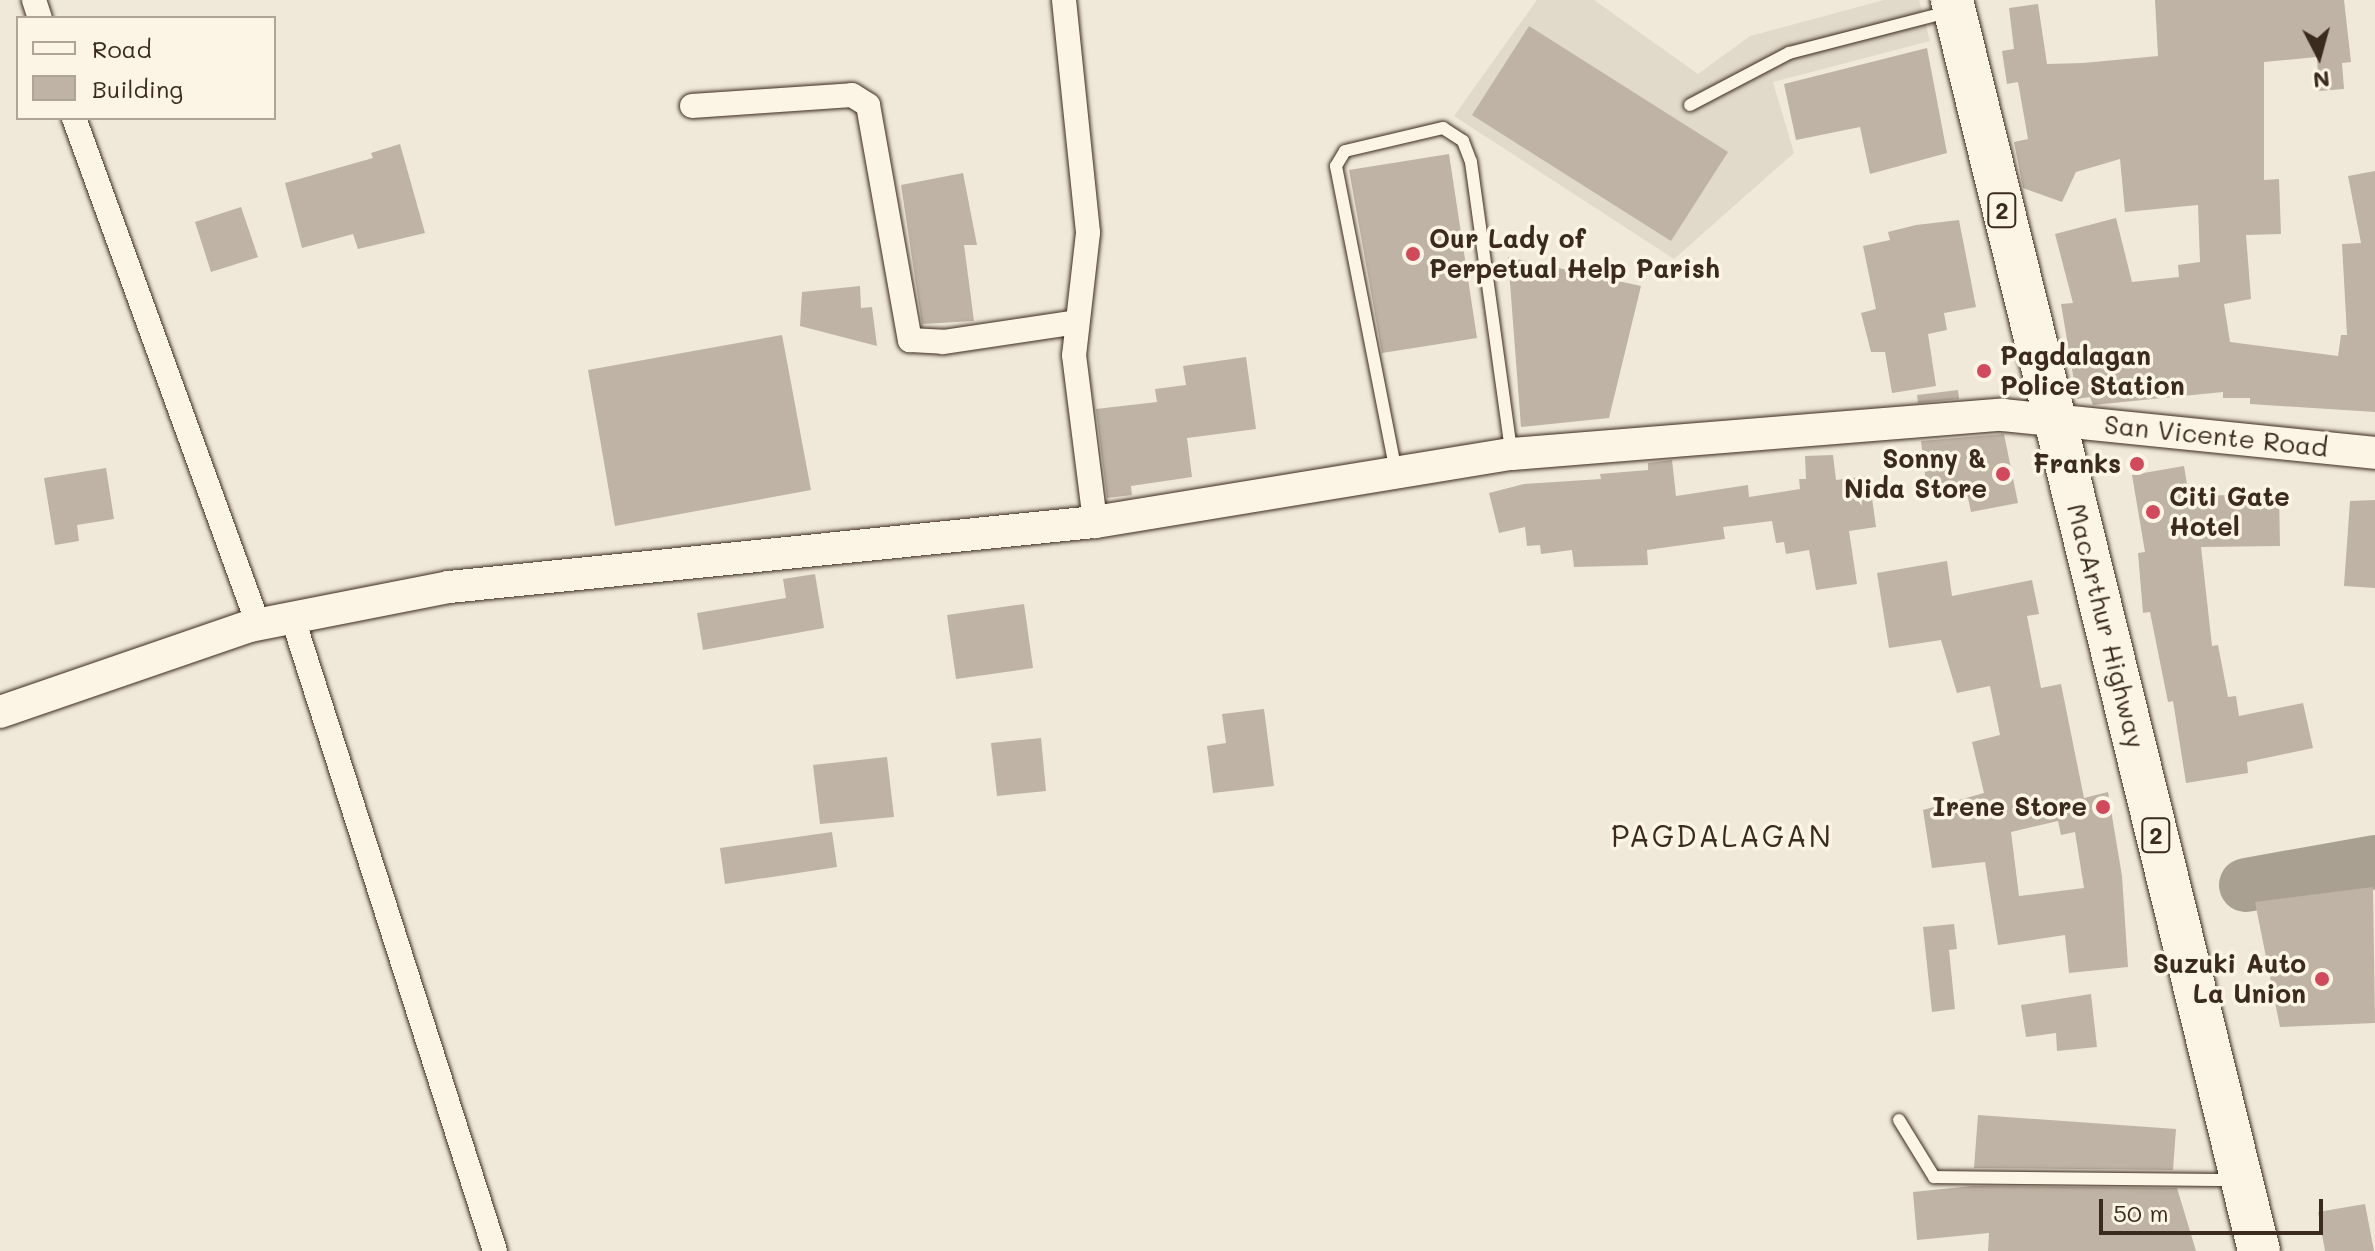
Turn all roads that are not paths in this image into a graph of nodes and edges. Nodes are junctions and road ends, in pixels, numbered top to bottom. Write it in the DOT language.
graph roads {
  1 [pos="1064,0"];
  2 [pos="1954,5"];
  3 [pos="1690,105"];
  4 [pos="692,106"];
  5 [pos="75,120"];
  6 [pos="1077,322"];
  7 [pos="2056,419"];
  8 [pos="2375,453"];
  9 [pos="1512,454"];
  10 [pos="1397,474"];
  11 [pos="1095,522"];
  12 [pos="292,616"];
  13 [pos="258,624"];
  14 [pos="0,712"];
  15 [pos="1899,1120"];
  16 [pos="2242,1180"];
  17 [pos="495,1251"];
  18 [pos="2259,1251"];
  1 -- 6 [label="street"];
  2 -- 3 [label="lane"];
  2 -- 7 [label="highway, MacArthur Highway / 2"];
  4 -- 6 [label="street"];
  5 -- 13 [label="street"];
  6 -- 11 [label="street"];
  7 -- 8 [label="street, San Vicente Road"];
  7 -- 9 [label="street, San Vicente Road"];
  7 -- 16 [label="highway, MacArthur Highway / 2"];
  9 -- 10 [label="street, San Vicente Road"];
  9 -- 10 [label="lane"];
  10 -- 11 [label="street, San Vicente Road"];
  11 -- 12 [label="street, San Vicente Road"];
  12 -- 13 [label="street, San Vicente Road"];
  12 -- 17 [label="street"];
  13 -- 14 [label="street, San Vicente Road"];
  15 -- 16 [label="lane"];
  16 -- 18 [label="highway, MacArthur Highway / 2"];
}
